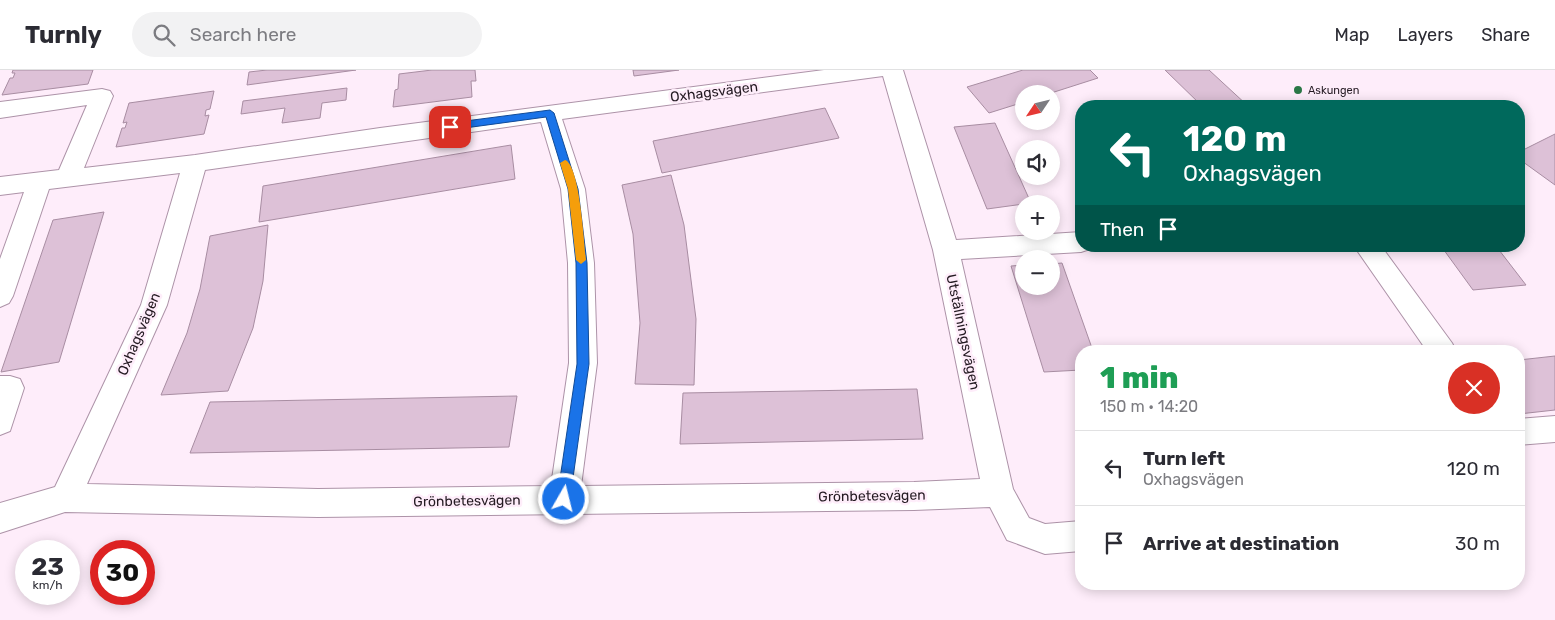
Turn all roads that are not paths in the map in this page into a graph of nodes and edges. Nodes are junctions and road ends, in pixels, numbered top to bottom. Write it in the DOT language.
graph roads {
  1 [pos="878,70"];
  2 [pos="892,70"];
  3 [pos="823,74"];
  4 [pos="753,78"];
  5 [pos="0,110"];
  6 [pos="550,113"];
  7 [pos="195,164"];
  8 [pos="67,179"];
  9 [pos="39,182"];
  10 [pos="0,186"];
  11 [pos="1075,242"];
  12 [pos="946,250"];
  13 [pos="1371,252"];
  14 [pos="0,296"];
  15 [pos="1438,345"];
  16 [pos="0,388"];
  17 [pos="0,422"];
  18 [pos="1555,429"];
  19 [pos="1525,432"];
  20 [pos="998,492"];
  21 [pos="65,498"];
  22 [pos="564,499"];
  23 [pos="0,518"];
  24 [pos="1075,536"];
  1 -- 3 [label="street, Oxhagsvägen"];
  2 -- 12 [label="street, Utställningsvägen"];
  3 -- 4 [label="street, Oxhagsvägen"];
  4 -- 6 [label="street, Oxhagsvägen"];
  5 -- 8 [label="street"];
  6 -- 7 [label="street, Oxhagsvägen"];
  6 -- 22 [label="street"];
  7 -- 8 [label="street, Oxhagsvägen"];
  7 -- 21 [label="street, Oxhagsvägen"];
  8 -- 9 [label="street, Oxhagsvägen"];
  9 -- 10 [label="street, Oxhagsvägen"];
  9 -- 14 [label="street"];
  11 -- 12 [label="street"];
  12 -- 20 [label="street, Utställningsvägen"];
  13 -- 15 [label="street"];
  16 -- 17 [label="street"];
  18 -- 19 [label="street"];
  20 -- 22 [label="street, Grönbetesvägen"];
  20 -- 24 [label="street, Utställningsvägen"];
  21 -- 22 [label="street, Grönbetesvägen"];
  21 -- 23 [label="street, Grönbetesvägen"];
}
